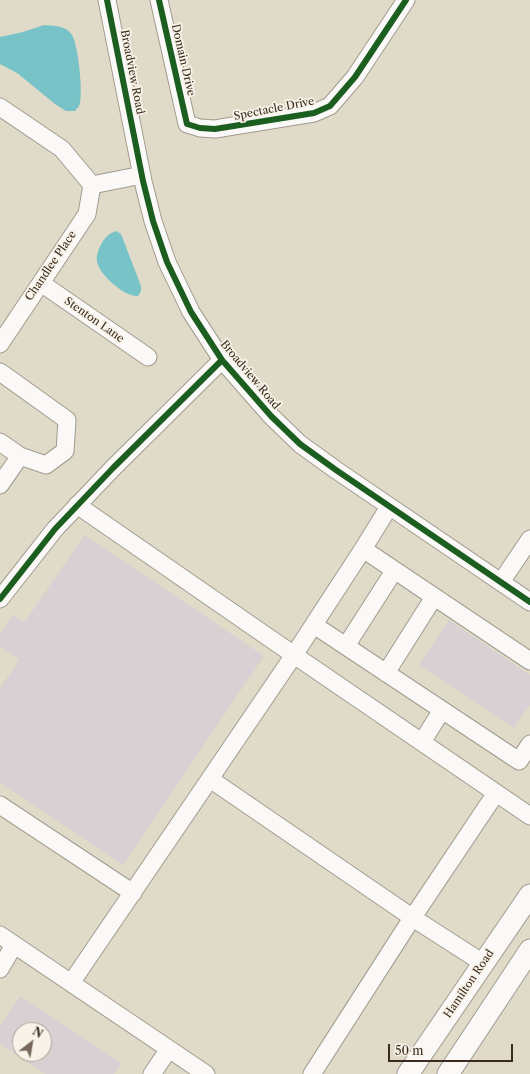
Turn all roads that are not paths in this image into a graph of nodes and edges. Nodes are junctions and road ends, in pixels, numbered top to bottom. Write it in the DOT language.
graph roads {
  1 [pos="107,0"];
  2 [pos="159,0"];
  3 [pos="406,0"];
  4 [pos="0,107"];
  5 [pos="187,124"];
  6 [pos="142,175"];
  7 [pos="92,185"];
  8 [pos="40,283"];
  9 [pos="0,344"];
  10 [pos="148,357"];
  11 [pos="222,360"];
  12 [pos="0,372"];
  13 [pos="0,442"];
  14 [pos="20,456"];
  15 [pos="0,485"];
  16 [pos="77,505"];
  17 [pos="389,507"];
  18 [pos="530,539"];
  19 [pos="363,549"];
  20 [pos="394,571"];
  21 [pos="501,582"];
  22 [pos="434,597"];
  23 [pos="0,600"];
  24 [pos="530,602"];
  25 [pos="314,625"];
  26 [pos="346,646"];
  27 [pos="294,655"];
  28 [pos="530,661"];
  29 [pos="386,673"];
  30 [pos="442,710"];
  31 [pos="422,742"];
  32 [pos="530,744"];
  33 [pos="210,779"];
  34 [pos="496,793"];
  35 [pos="0,805"];
  36 [pos="530,816"];
  37 [pos="133,894"];
  38 [pos="530,894"];
  39 [pos="413,918"];
  40 [pos="0,935"];
  41 [pos="14,945"];
  42 [pos="530,950"];
  43 [pos="483,963"];
  44 [pos="0,969"];
  45 [pos="71,983"];
  46 [pos="169,1049"];
  47 [pos="152,1074"];
  48 [pos="206,1074"];
  49 [pos="312,1074"];
  50 [pos="408,1074"];
  51 [pos="448,1074"];
  1 -- 6 [label="street, Broadview Road"];
  2 -- 5 [label="street, Domain Drive"];
  3 -- 5 [label="street, Spectacle Drive"];
  4 -- 7 [label="street"];
  6 -- 7 [label="street"];
  6 -- 11 [label="street, Broadview Road"];
  7 -- 8 [label="street, Chandlee Place"];
  8 -- 9 [label="street, Chandlee Place"];
  8 -- 10 [label="street, Stenton Lane"];
  11 -- 16 [label="street"];
  11 -- 17 [label="street, Broadview Road"];
  12 -- 14 [label="street"];
  13 -- 14 [label="street"];
  14 -- 15 [label="street"];
  16 -- 23 [label="street"];
  16 -- 27 [label="street"];
  17 -- 19 [label="street"];
  17 -- 21 [label="street, Broadview Road"];
  18 -- 21 [label="street"];
  19 -- 20 [label="street"];
  19 -- 25 [label="street"];
  20 -- 22 [label="street"];
  20 -- 26 [label="street"];
  21 -- 24 [label="street, Broadview Road"];
  22 -- 28 [label="street"];
  22 -- 29 [label="street"];
  25 -- 26 [label="street"];
  25 -- 27 [label="street"];
  26 -- 29 [label="street"];
  27 -- 31 [label="street"];
  27 -- 33 [label="street"];
  29 -- 30 [label="street"];
  30 -- 31 [label="street"];
  30 -- 32 [label="street"];
  31 -- 34 [label="street"];
  33 -- 37 [label="street"];
  33 -- 39 [label="street"];
  34 -- 36 [label="street"];
  34 -- 39 [label="street"];
  35 -- 37 [label="street"];
  37 -- 45 [label="street"];
  38 -- 43 [label="main road, Hamilton Road"];
  39 -- 43 [label="street"];
  39 -- 49 [label="street"];
  40 -- 41 [label="street"];
  41 -- 44 [label="street"];
  41 -- 45 [label="street"];
  42 -- 51 [label="main road"];
  43 -- 50 [label="main road, Hamilton Road"];
  45 -- 46 [label="street"];
  46 -- 47 [label="street"];
  46 -- 48 [label="street"];
}
